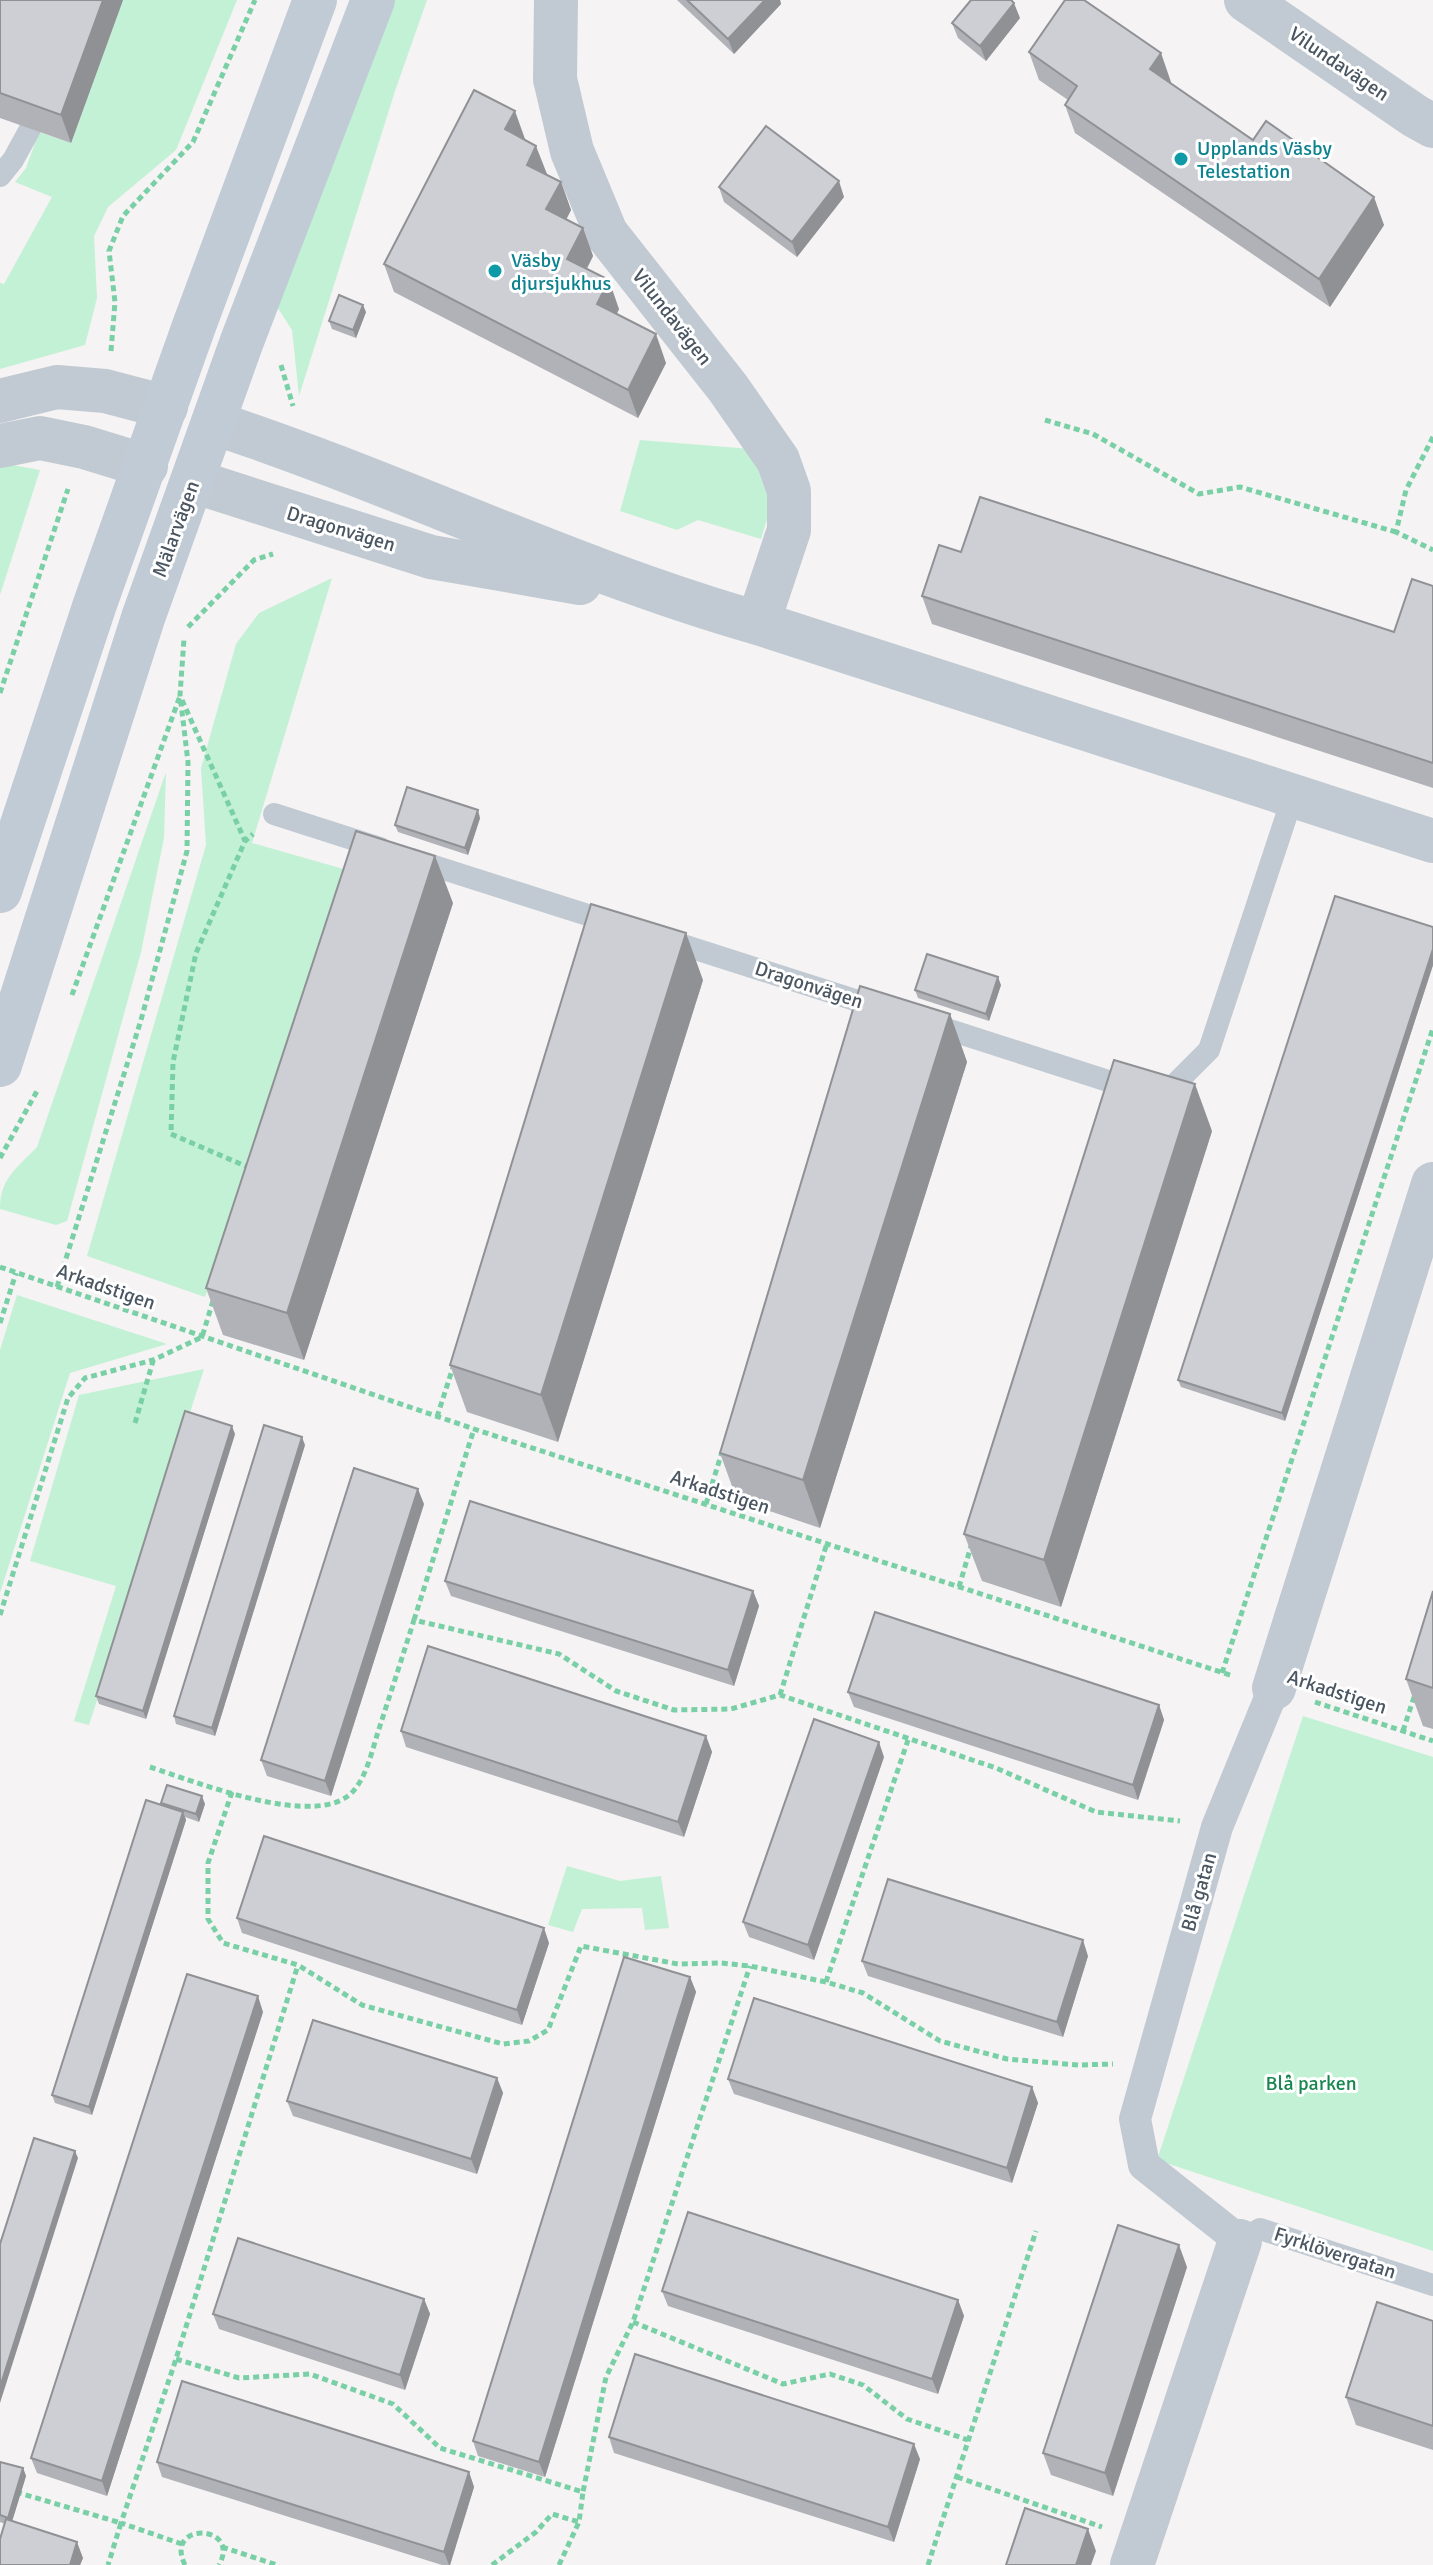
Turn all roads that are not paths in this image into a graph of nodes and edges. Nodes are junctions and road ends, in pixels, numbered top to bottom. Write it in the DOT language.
graph roads {
  1 [pos="315,0"];
  2 [pos="373,0"];
  3 [pos="556,0"];
  4 [pos="1246,0"];
  5 [pos="1433,126"];
  6 [pos="30,129"];
  7 [pos="0,176"];
  8 [pos="0,401"];
  9 [pos="166,407"];
  10 [pos="214,423"];
  11 [pos="0,446"];
  12 [pos="146,466"];
  13 [pos="193,481"];
  14 [pos="680,601"];
  15 [pos="758,623"];
  16 [pos="1293,796"];
  17 [pos="274,814"];
  18 [pos="1433,841"];
  19 [pos="0,891"];
  20 [pos="0,1065"];
  21 [pos="1432,1188"];
  22 [pos="1274,1688"];
  23 [pos="1240,2241"];
  24 [pos="1433,2285"];
  25 [pos="1136,2552"];
  1 -- 9 [label="main road"];
  2 -- 10 [label="main road, Mälarvägen"];
  3 -- 15 [label="street, Vilundavägen"];
  4 -- 5 [label="street, Vilundavägen"];
  6 -- 7 [label="lane"];
  8 -- 9 [label="street"];
  9 -- 10 [label="main road"];
  9 -- 12 [label="main road"];
  10 -- 13 [label="main road, Mälarvägen"];
  10 -- 14 [label="street, Dragonvägen"];
  11 -- 12 [label="street"];
  12 -- 13 [label="main road"];
  12 -- 19 [label="main road"];
  13 -- 14 [label="street, Dragonvägen"];
  13 -- 20 [label="main road, Mälarvägen"];
  14 -- 15 [label="street, Dragonvägen"];
  15 -- 16 [label="street, Dragonvägen"];
  16 -- 17 [label="lane, Dragonvägen"];
  16 -- 18 [label="street, Dragonvägen"];
  21 -- 22 [label="street, Blå gatan"];
  22 -- 23 [label="street, Blå gatan"];
  23 -- 24 [label="lane, Fyrklövergatan"];
  23 -- 25 [label="street"];
}
